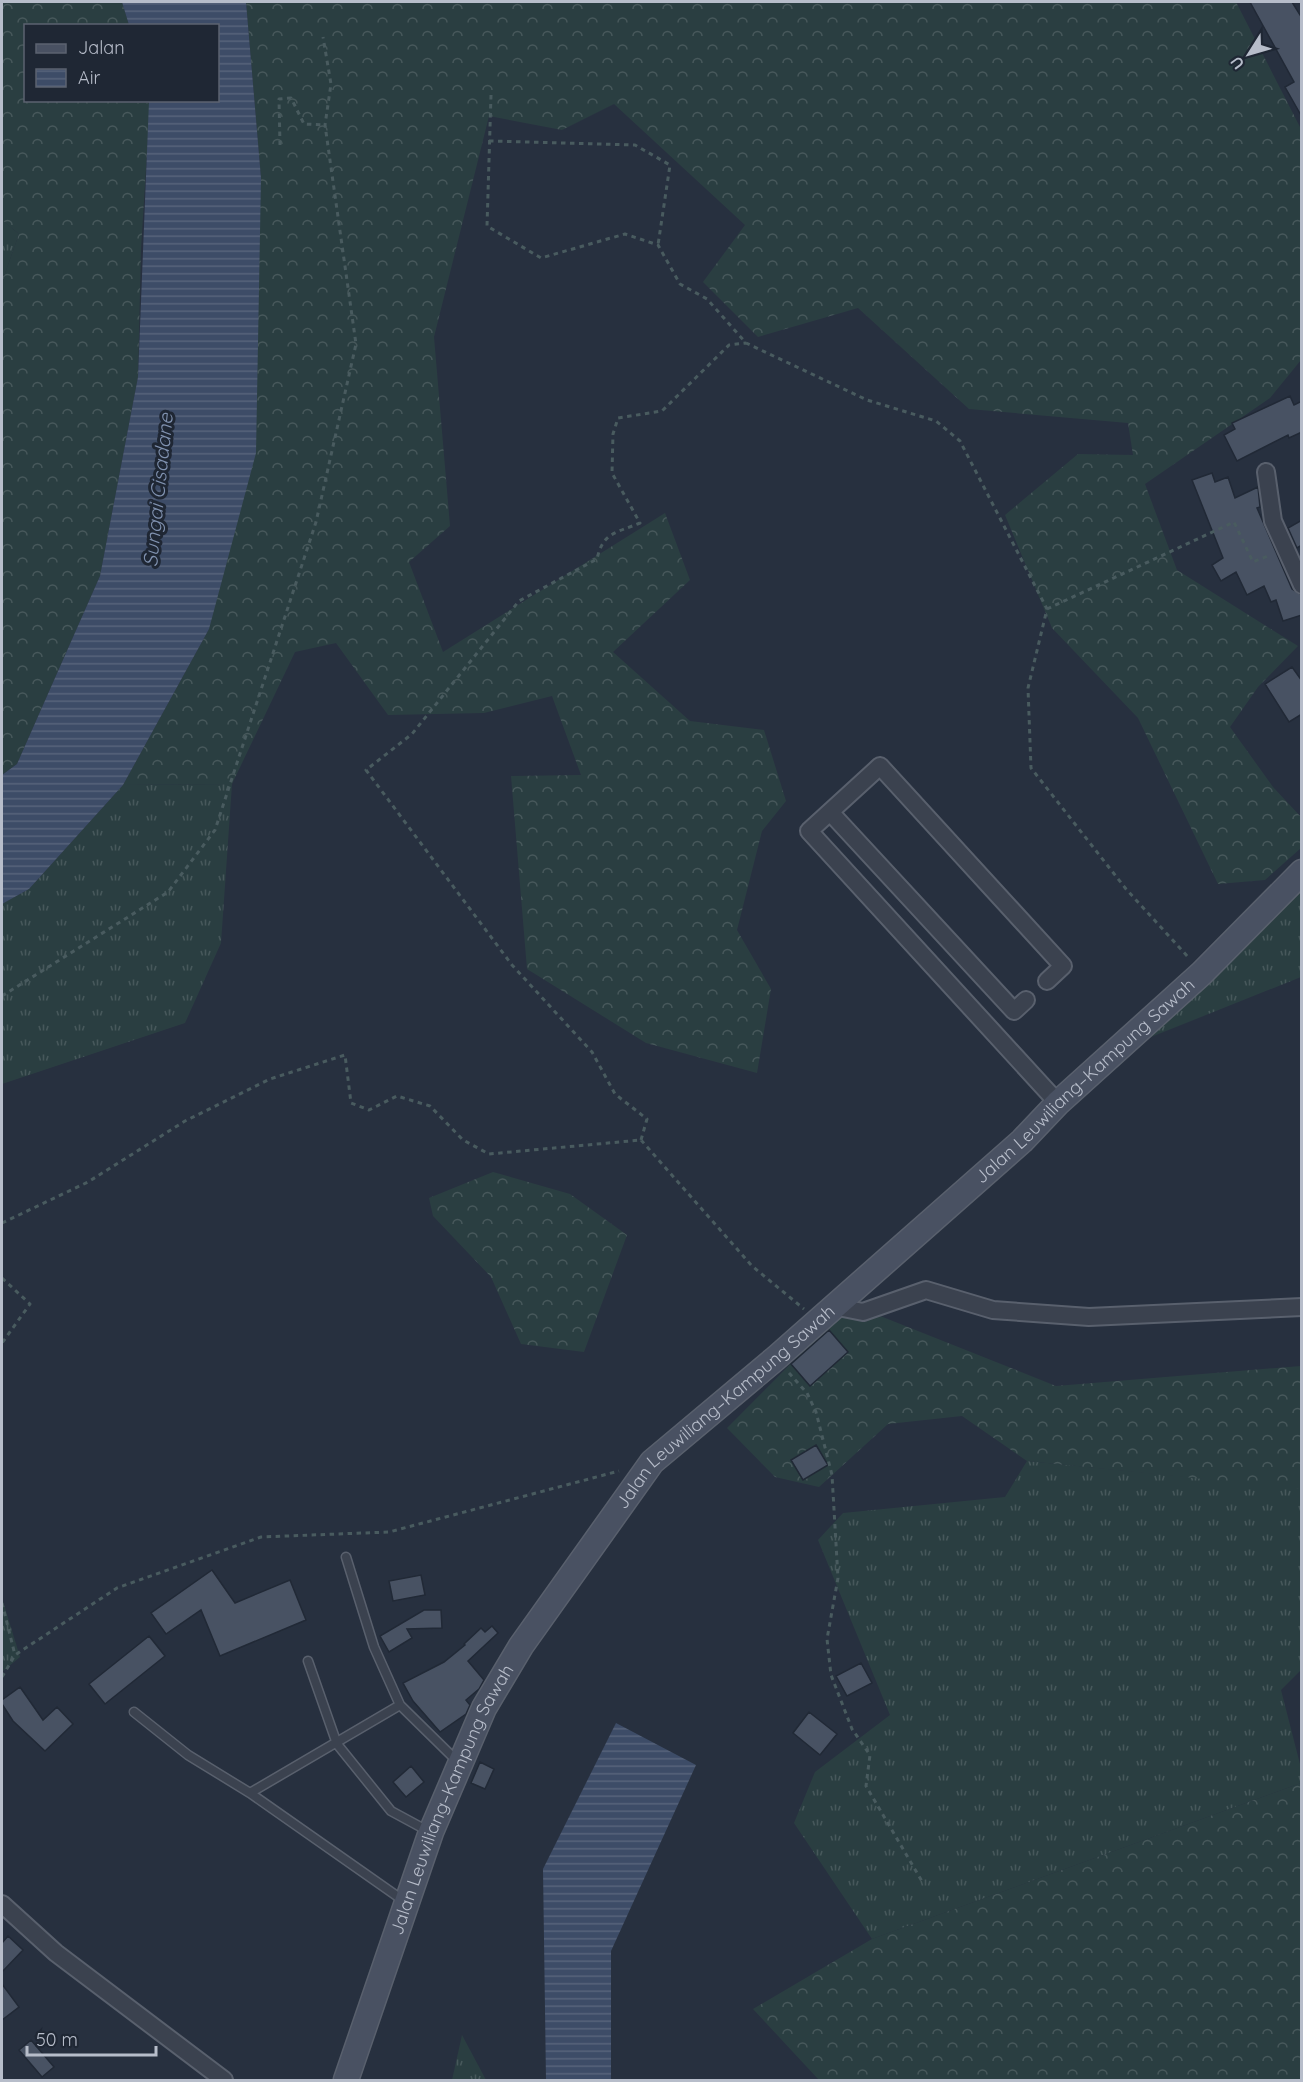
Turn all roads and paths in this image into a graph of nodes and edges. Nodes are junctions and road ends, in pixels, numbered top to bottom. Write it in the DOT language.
graph roads {
  1 [pos="323,37"];
  2 [pos="491,95"];
  3 [pos="325,125"];
  4 [pos="489,141"];
  5 [pos="280,145"];
  6 [pos="658,245"];
  7 [pos="746,343"];
  8 [pos="1266,472"];
  9 [pos="1284,549"];
  10 [pos="1302,585"];
  11 [pos="1047,609"];
  12 [pos="830,812"];
  13 [pos="1302,872"];
  14 [pos="1202,973"];
  15 [pos="1047,981"];
  16 [pos="2,996"];
  17 [pos="1026,1000"];
  18 [pos="1058,1103"];
  19 [pos="641,1140"];
  20 [pos="2,1223"];
  21 [pos="2,1278"];
  22 [pos="1302,1307"];
  23 [pos="825,1313"];
  24 [pos="2,1343"];
  25 [pos="776,1358"];
  26 [pos="652,1462"];
  27 [pos="346,1557"];
  28 [pos="2,1603"];
  29 [pos="15,1655"];
  30 [pos="308,1661"];
  31 [pos="2,1677"];
  32 [pos="400,1705"];
  33 [pos="134,1712"];
  34 [pos="337,1744"];
  35 [pos="460,1763"];
  36 [pos="250,1793"];
  37 [pos="431,1832"];
  38 [pos="923,1883"];
  39 [pos="407,1903"];
  40 [pos="2,1904"];
  41 [pos="224,2080"];
  42 [pos="346,2080"];
  1 -- 3 [label="path"];
  2 -- 4 [label="path"];
  3 -- 5 [label="path"];
  3 -- 16 [label="path"];
  4 -- 6 [label="path"];
  4 -- 6 [label="path"];
  6 -- 7 [label="path"];
  7 -- 11 [label="path"];
  7 -- 19 [label="path"];
  8 -- 9 [label="street"];
  9 -- 10 [label="street"];
  9 -- 11 [label="path"];
  11 -- 14 [label="path"];
  12 -- 15 [label="street"];
  12 -- 17 [label="street"];
  12 -- 18 [label="street"];
  13 -- 14 [label="main road, Jalan Leuwiliang–Kampung Sawah"];
  14 -- 18 [label="main road, Jalan Leuwiliang–Kampung Sawah"];
  18 -- 23 [label="main road, Jalan Leuwiliang–Kampung Sawah"];
  19 -- 20 [label="path"];
  19 -- 23 [label="path"];
  21 -- 24 [label="path"];
  22 -- 23 [label="street"];
  23 -- 25 [label="main road, Jalan Leuwiliang–Kampung Sawah"];
  25 -- 26 [label="main road, Jalan Leuwiliang–Kampung Sawah"];
  25 -- 38 [label="path"];
  26 -- 29 [label="path"];
  26 -- 35 [label="main road, Jalan Leuwiliang–Kampung Sawah"];
  27 -- 32 [label="lane"];
  28 -- 29 [label="path"];
  29 -- 31 [label="path"];
  30 -- 34 [label="lane"];
  32 -- 34 [label="lane"];
  32 -- 35 [label="lane"];
  33 -- 36 [label="lane"];
  34 -- 36 [label="lane"];
  34 -- 37 [label="lane"];
  35 -- 37 [label="main road, Jalan Leuwiliang–Kampung Sawah"];
  36 -- 39 [label="lane"];
  37 -- 39 [label="main road, Jalan Leuwiliang–Kampung Sawah"];
  39 -- 42 [label="main road, Jalan Leuwiliang–Kampung Sawah"];
  40 -- 41 [label="street"];
}
